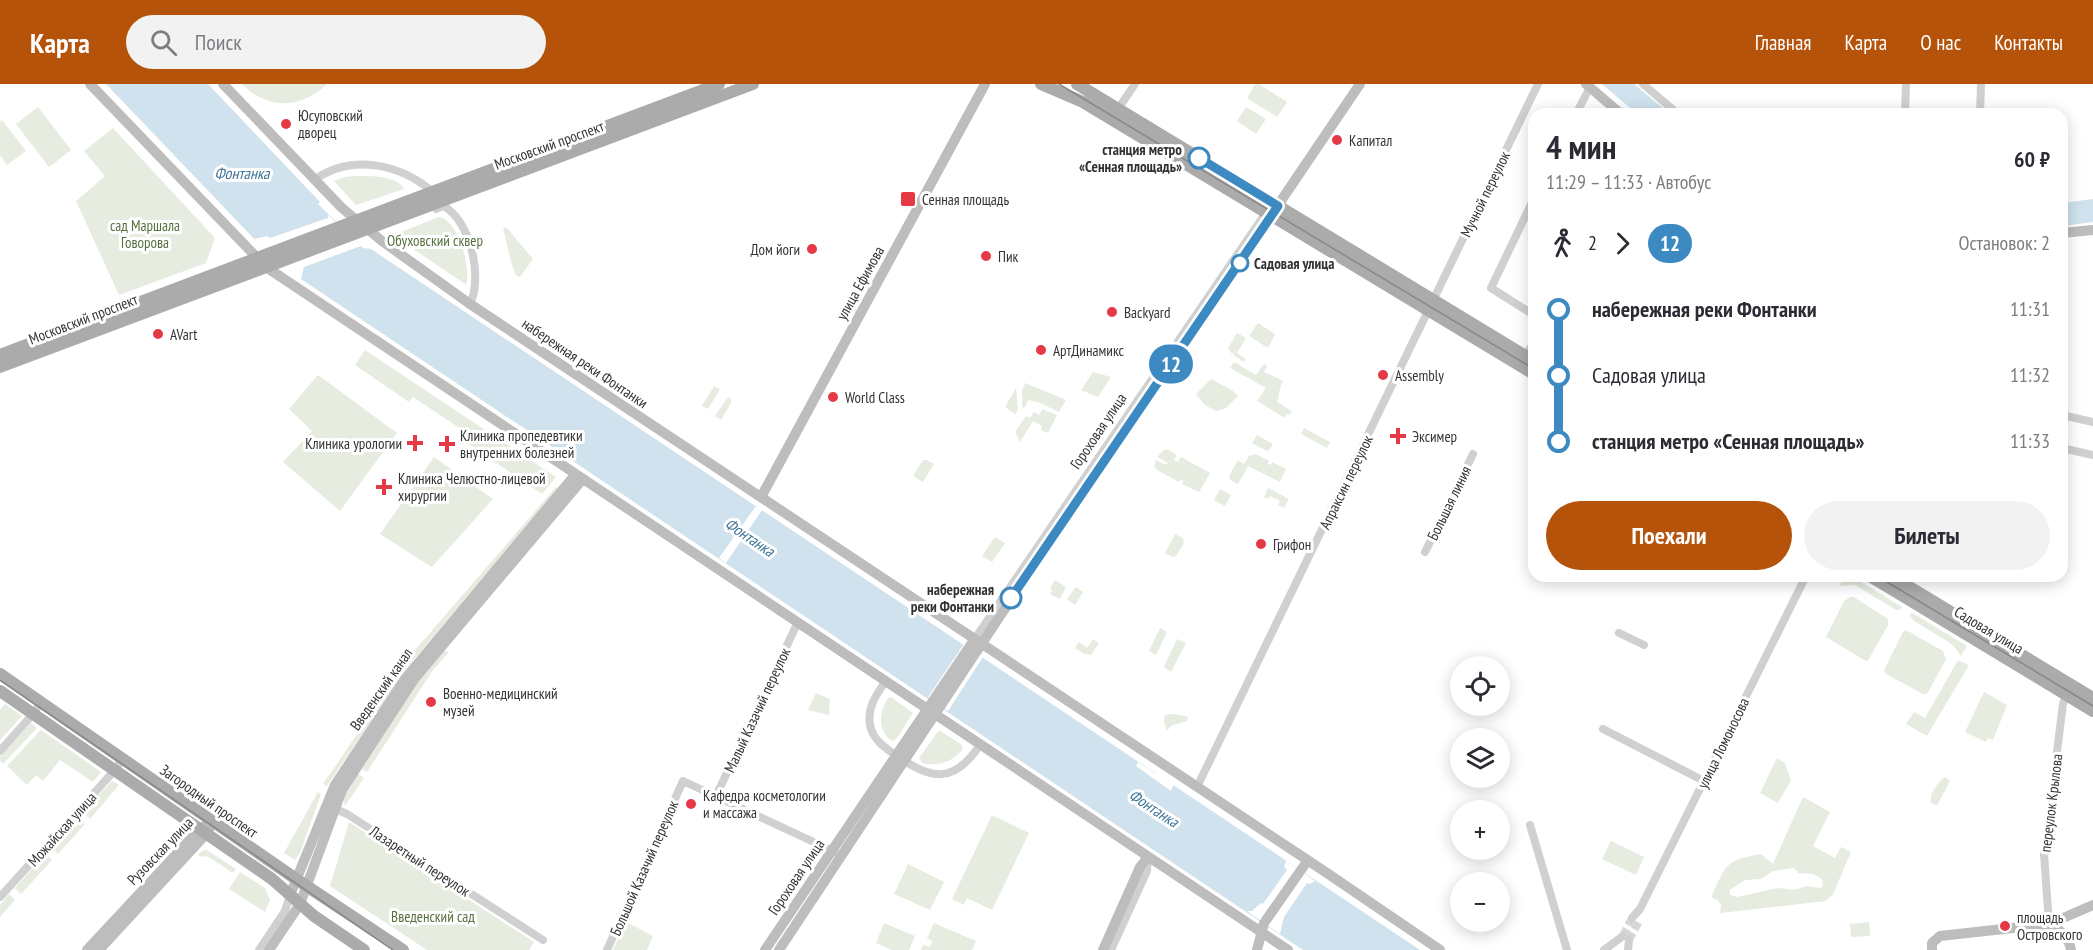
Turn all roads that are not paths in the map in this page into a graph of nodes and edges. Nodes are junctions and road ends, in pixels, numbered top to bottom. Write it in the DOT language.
graph roads {
  1 [pos="90,84"];
  2 [pos="223,84"];
  3 [pos="718,84"];
  4 [pos="753,84"];
  5 [pos="985,84"];
  6 [pos="1041,84"];
  7 [pos="1077,84"];
  8 [pos="1135,84"];
  9 [pos="1355,84"];
  10 [pos="1360,84"];
  11 [pos="1538,84"];
  12 [pos="1643,84"];
  13 [pos="1906,84"];
  14 [pos="1981,84"];
  15 [pos="1588,86"];
  16 [pos="1579,108"];
  17 [pos="1614,108"];
  18 [pos="1671,108"];
  19 [pos="1905,108"];
  20 [pos="1980,108"];
  21 [pos="1118,110"];
  22 [pos="315,180"];
  23 [pos="433,192"];
  24 [pos="1272,209"];
  25 [pos="1528,211"];
  26 [pos="394,219"];
  27 [pos="356,227"];
  28 [pos="2093,230"];
  29 [pos="2068,233"];
  30 [pos="260,255"];
  31 [pos="266,267"];
  32 [pos="470,304"];
  33 [pos="1431,305"];
  34 [pos="1528,311"];
  35 [pos="0,355"];
  36 [pos="1527,361"];
  37 [pos="0,367"];
  38 [pos="2068,416"];
  39 [pos="2093,422"];
  40 [pos="2068,449"];
  41 [pos="1473,454"];
  42 [pos="2093,455"];
  43 [pos="579,478"];
  44 [pos="760,497"];
  45 [pos="1425,552"];
  46 [pos="1803,582"];
  47 [pos="1881,582"];
  48 [pos="1900,582"];
  49 [pos="797,624"];
  50 [pos="1619,633"];
  51 [pos="1644,645"];
  52 [pos="975,646"];
  53 [pos="0,674"];
  54 [pos="885,682"];
  55 [pos="2068,689"];
  56 [pos="0,691"];
  57 [pos="2093,698"];
  58 [pos="41,703"];
  59 [pos="933,708"];
  60 [pos="2093,711"];
  61 [pos="33,714"];
  62 [pos="1603,729"];
  63 [pos="980,746"];
  64 [pos="0,751"];
  65 [pos="900,758"];
  66 [pos="122,759"];
  67 [pos="114,770"];
  68 [pos="1704,781"];
  69 [pos="1197,788"];
  70 [pos="716,796"];
  71 [pos="330,806"];
  72 [pos="212,821"];
  73 [pos="1530,825"];
  74 [pos="203,832"];
  75 [pos="837,852"];
  76 [pos="1148,857"];
  77 [pos="1308,860"];
  78 [pos="296,879"];
  79 [pos="308,886"];
  80 [pos="290,895"];
  81 [pos="0,897"];
  82 [pos="300,904"];
  83 [pos="2093,905"];
  84 [pos="1636,919"];
  85 [pos="2049,924"];
  86 [pos="1263,928"];
  87 [pos="543,940"];
  88 [pos="87,950"];
  89 [pos="99,950"];
  90 [pos="259,950"];
  91 [pos="269,950"];
  92 [pos="364,950"];
  93 [pos="403,950"];
  94 [pos="607,950"];
  95 [pos="765,950"];
  96 [pos="779,950"];
  97 [pos="1103,950"];
  98 [pos="1111,950"];
  99 [pos="1257,950"];
  100 [pos="1288,950"];
  101 [pos="1440,950"];
  102 [pos="1566,950"];
  103 [pos="1604,950"];
  104 [pos="1628,950"];
  105 [pos="1932,950"];
  106 [pos="2072,950"];
  1 -- 30 [label="main road"];
  2 -- 22 [label="main road, набережная реки Фонтанки"];
  3 -- 23 [label="main road, Московский проспект"];
  4 -- 26 [label="main road, Московский проспект"];
  5 -- 44 [label="main road, улица Ефимова"];
  6 -- 24 [label="main road"];
  7 -- 21 [label="main road"];
  8 -- 21 [label="street"];
  9 -- 24 [label="street, Гороховая улица"];
  10 -- 24 [label="main road, Гороховая улица"];
  11 -- 33 [label="street, Мучной переулок"];
  12 -- 18 [label="street"];
  13 -- 19 [label="street"];
  14 -- 20 [label="street"];
  15 -- 16 [label="street"];
  15 -- 17 [label="main road"];
  21 -- 24 [label="main road"];
  22 -- 23 [label="street"];
  22 -- 27 [label="main road, набережная реки Фонтанки"];
  23 -- 27 [label="main road, Московский проспект"];
  24 -- 33 [label="main road"];
  24 -- 52 [label="main road, Гороховая улица"];
  25 -- 34 [label="street"];
  26 -- 27 [label="main road, Московский проспект"];
  26 -- 32 [label="street"];
  27 -- 30 [label="main road, Московский проспект"];
  27 -- 31 [label="main road, Московский проспект"];
  27 -- 32 [label="main road, набережная реки Фонтанки"];
  28 -- 29 [label="main road"];
  30 -- 31 [label="main road"];
  30 -- 35 [label="main road, Московский проспект"];
  31 -- 37 [label="main road, Московский проспект"];
  31 -- 43 [label="main road"];
  32 -- 44 [label="main road, набережная реки Фонтанки"];
  33 -- 36 [label="main road"];
  33 -- 69 [label="street, Апраксин переулок"];
  38 -- 39 [label="street"];
  40 -- 42 [label="street"];
  41 -- 45 [label="street, Большая линия"];
  43 -- 49 [label="main road"];
  43 -- 71 [label="main road, Введенский канал"];
  44 -- 52 [label="main road, набережная реки Фонтанки"];
  46 -- 68 [label="street, улица Ломоносова"];
  47 -- 55 [label="main road, Садовая улица"];
  48 -- 55 [label="main road, Садовая улица"];
  49 -- 54 [label="main road"];
  49 -- 70 [label="street, Малый Казачий переулок"];
  50 -- 51 [label="street"];
  52 -- 59 [label="main road, Гороховая улица"];
  52 -- 69 [label="main road, набережная реки Фонтанки"];
  53 -- 58 [label="main road, Загородный проспект"];
  54 -- 59 [label="main road"];
  54 -- 65 [label="street"];
  55 -- 57 [label="main road, Садовая улица"];
  55 -- 60 [label="main road, Садовая улица"];
  55 -- 85 [label="street, переулок Крылова"];
  56 -- 61 [label="main road, Загородный проспект"];
  58 -- 61 [label="street"];
  58 -- 66 [label="main road, Загородный проспект"];
  59 -- 63 [label="main road"];
  59 -- 65 [label="main road, Гороховая улица"];
  61 -- 64 [label="street"];
  61 -- 67 [label="main road, Загородный проспект"];
  62 -- 68 [label="street"];
  63 -- 65 [label="street"];
  63 -- 76 [label="main road"];
  65 -- 75 [label="main road, Гороховая улица"];
  66 -- 67 [label="street, Можайская улица"];
  66 -- 72 [label="main road, Загородный проспект"];
  67 -- 74 [label="main road, Загородный проспект"];
  67 -- 81 [label="street, Можайская улица"];
  68 -- 84 [label="street, улица Ломоносова"];
  69 -- 77 [label="main road, набережная реки Фонтанки"];
  70 -- 75 [label="street, Большой Казачий переулок"];
  70 -- 94 [label="street, Большой Казачий переулок"];
  71 -- 78 [label="main road, Введенский канал"];
  71 -- 79 [label="main road, Введенский канал"];
  71 -- 87 [label="street, Лазаретный переулок"];
  72 -- 74 [label="main road, Рузовская улица"];
  72 -- 78 [label="main road, Загородный проспект"];
  73 -- 102 [label="street"];
  74 -- 80 [label="main road, Загородный проспект"];
  74 -- 88 [label="main road, Рузовская улица"];
  74 -- 89 [label="main road, Рузовская улица"];
  75 -- 95 [label="main road, Гороховая улица"];
  75 -- 96 [label="main road, Гороховая улица"];
  76 -- 86 [label="main road"];
  76 -- 97 [label="main road"];
  76 -- 98 [label="street"];
  77 -- 86 [label="main road"];
  77 -- 101 [label="main road, набережная реки Фонтанки"];
  78 -- 79 [label="main road, Загородный проспект"];
  78 -- 80 [label="main road, Введенский канал"];
  79 -- 82 [label="main road, Введенский канал"];
  79 -- 93 [label="main road, Загородный проспект"];
  80 -- 82 [label="main road, Загородный проспект"];
  80 -- 90 [label="street, Введенский канал"];
  82 -- 91 [label="main road, Введенский канал"];
  82 -- 92 [label="main road, Загородный проспект"];
  83 -- 85 [label="main road"];
  85 -- 105 [label="main road"];
  85 -- 106 [label="main road"];
  86 -- 99 [label="main road"];
  86 -- 100 [label="main road"];
  103 -- 104 [label="street"];
}
